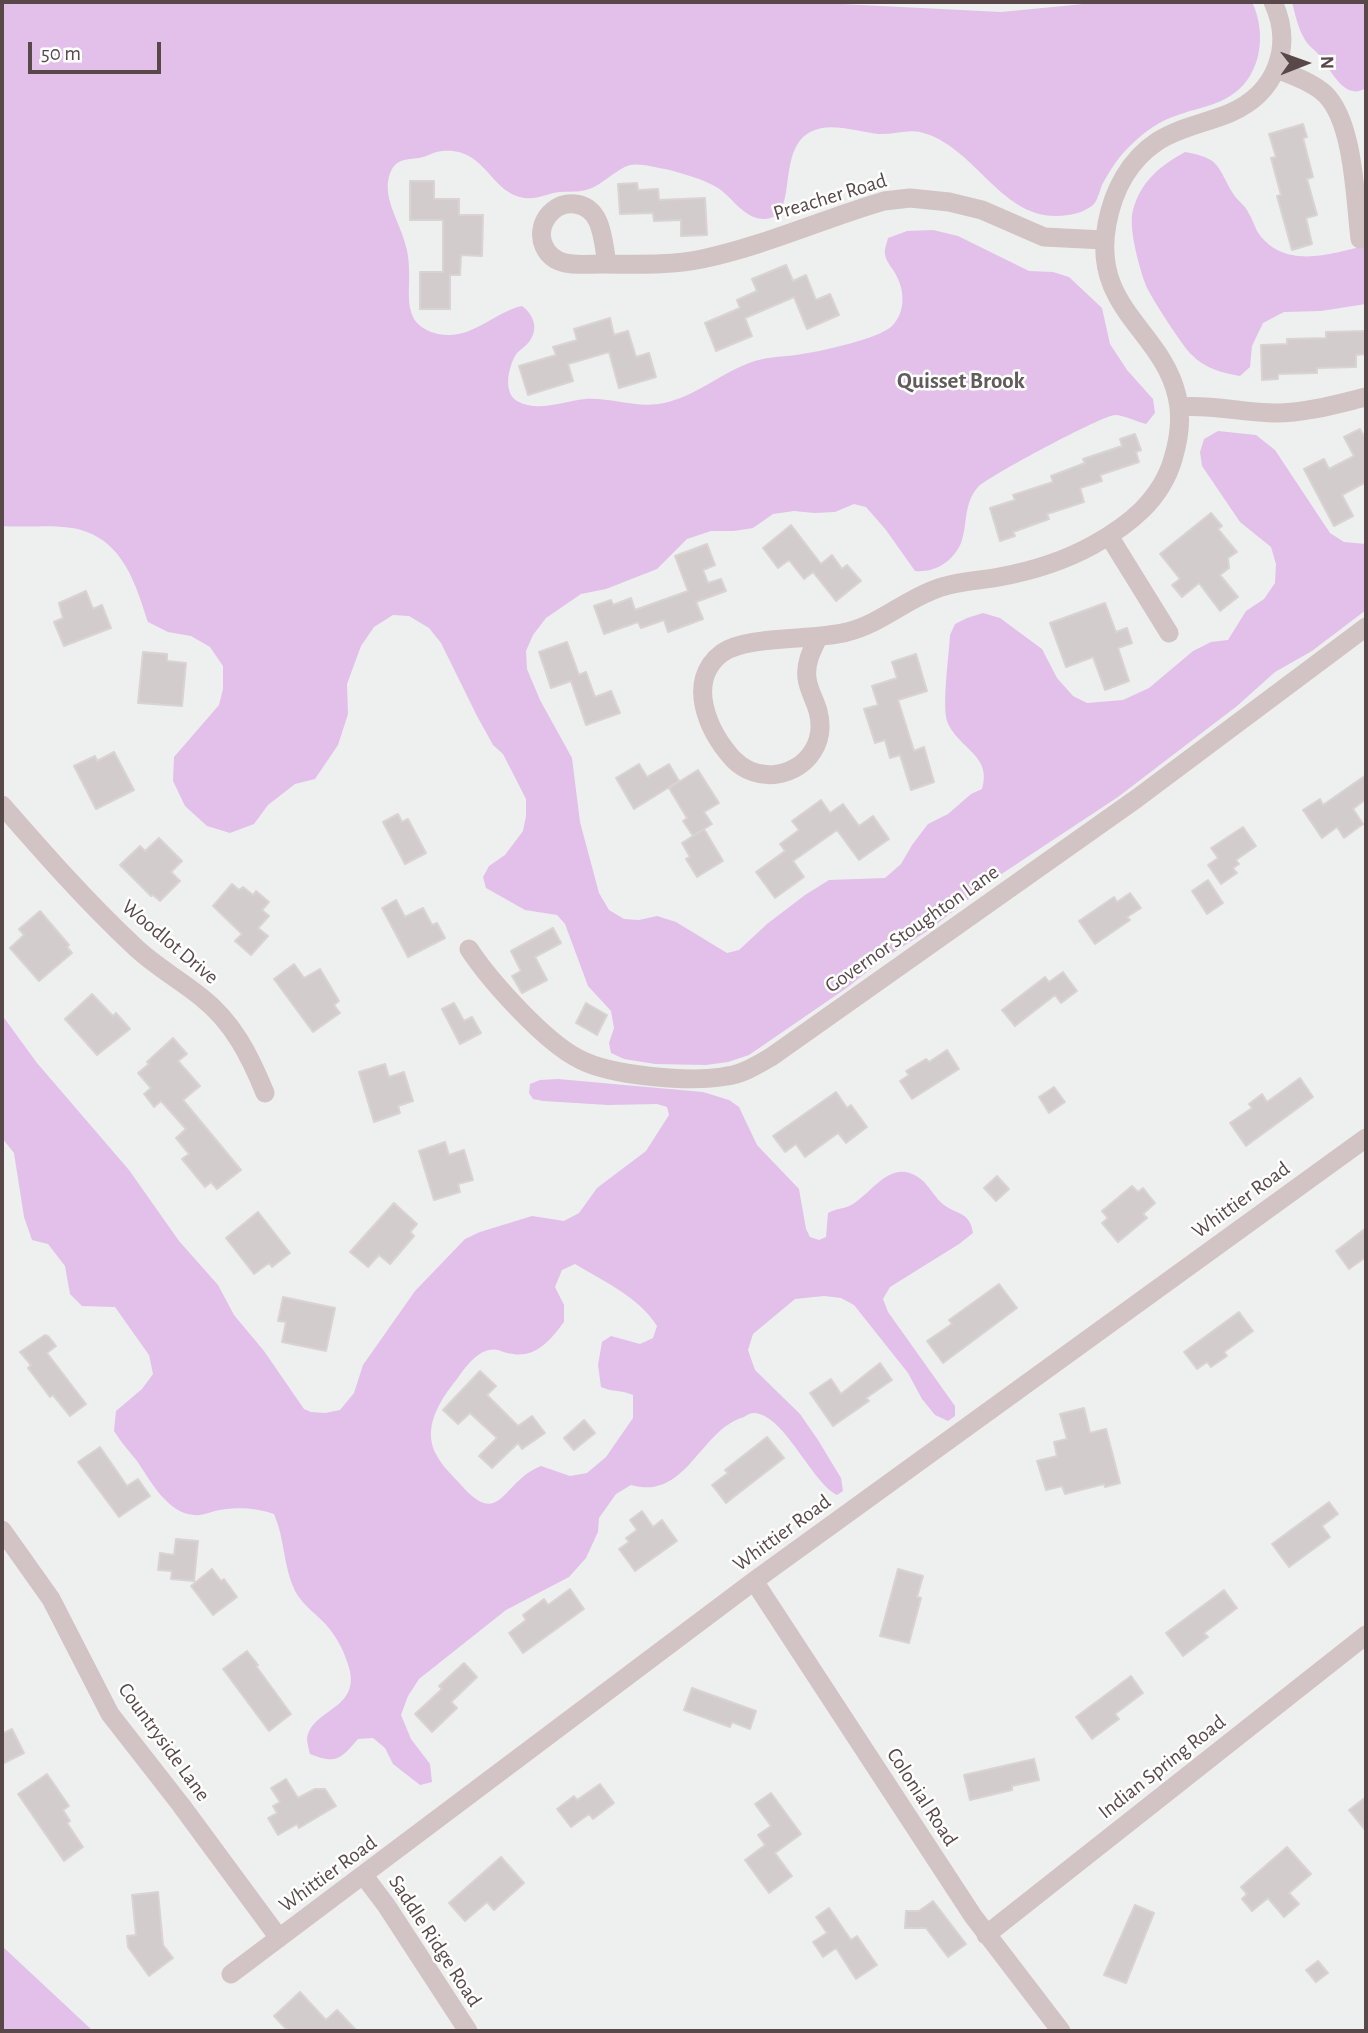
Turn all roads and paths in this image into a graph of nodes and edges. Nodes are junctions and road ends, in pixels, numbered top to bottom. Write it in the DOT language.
graph roads {
  1 [pos="1273,2"];
  2 [pos="1277,69"];
  3 [pos="1360,239"];
  4 [pos="1104,240"];
  5 [pos="607,264"];
  6 [pos="1366,397"];
  7 [pos="1179,407"];
  8 [pos="1109,536"];
  9 [pos="1366,627"];
  10 [pos="1168,633"];
  11 [pos="818,638"];
  12 [pos="2,804"];
  13 [pos="469,949"];
  14 [pos="265,1093"];
  15 [pos="1366,1138"];
  16 [pos="2,1530"];
  17 [pos="754,1581"];
  18 [pos="1366,1635"];
  19 [pos="364,1876"];
  20 [pos="986,1935"];
  21 [pos="279,1938"];
  22 [pos="231,1974"];
  23 [pos="468,2031"];
  24 [pos="1062,2031"];
  1 -- 2 [label="street"];
  2 -- 3 [label="street"];
  2 -- 4 [label="street"];
  4 -- 5 [label="street, Preacher Road"];
  4 -- 7 [label="street"];
  6 -- 7 [label="street"];
  7 -- 8 [label="street"];
  8 -- 10 [label="street"];
  8 -- 11 [label="street"];
  9 -- 13 [label="street, Governor Stoughton Lane"];
  11 -- 11 [label="street"];
  12 -- 14 [label="street, Woodlot Drive"];
  15 -- 17 [label="street, Whittier Road"];
  16 -- 21 [label="street, Countryside Lane"];
  17 -- 19 [label="street, Whittier Road"];
  17 -- 20 [label="street, Colonial Road"];
  18 -- 20 [label="street, Indian Spring Road"];
  19 -- 21 [label="street, Whittier Road"];
  19 -- 23 [label="street, Saddle Ridge Road"];
  20 -- 24 [label="street, Colonial Road"];
  21 -- 22 [label="street, Whittier Road"];
}
